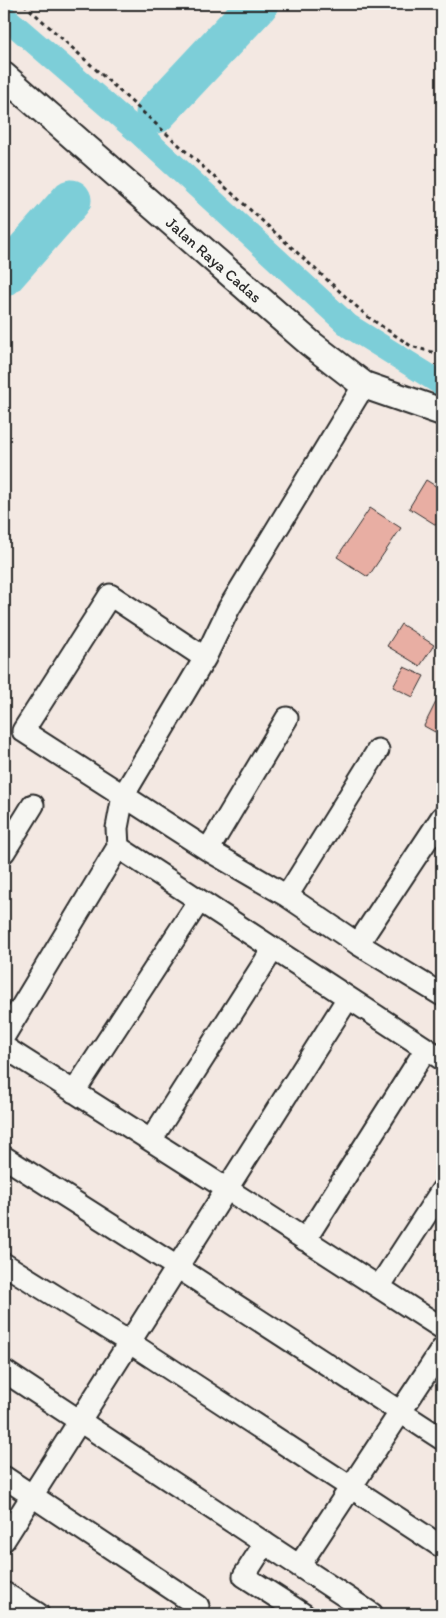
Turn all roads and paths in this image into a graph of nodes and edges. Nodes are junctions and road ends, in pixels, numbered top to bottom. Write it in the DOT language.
graph roads {
  1 [pos="24,4"];
  2 [pos="4,76"];
  3 [pos="442,355"];
  4 [pos="364,385"];
  5 [pos="442,412"];
  6 [pos="205,658"];
  7 [pos="287,718"];
  8 [pos="378,750"];
  9 [pos="123,796"];
  10 [pos="33,805"];
  11 [pos="442,817"];
  12 [pos="118,848"];
  13 [pos="208,850"];
  14 [pos="4,852"];
  15 [pos="287,896"];
  16 [pos="199,901"];
  17 [pos="358,944"];
  18 [pos="273,949"];
  19 [pos="440,989"];
  20 [pos="348,998"];
  21 [pos="4,1036"];
  22 [pos="4,1047"];
  23 [pos="434,1054"];
  24 [pos="74,1092"];
  25 [pos="151,1140"];
  26 [pos="4,1158"];
  27 [pos="227,1189"];
  28 [pos="442,1190"];
  29 [pos="305,1240"];
  30 [pos="4,1264"];
  31 [pos="178,1267"];
  32 [pos="379,1287"];
  33 [pos="442,1328"];
  34 [pos="129,1342"];
  35 [pos="442,1349"];
  36 [pos="4,1371"];
  37 [pos="401,1412"];
  38 [pos="80,1421"];
  39 [pos="442,1439"];
  40 [pos="4,1477"];
  41 [pos="351,1488"];
  42 [pos="32,1495"];
  43 [pos="4,1540"];
  44 [pos="265,1544"];
  45 [pos="442,1547"];
  46 [pos="299,1566"];
  47 [pos="4,1594"];
  48 [pos="198,1606"];
  49 [pos="38,1614"];
  50 [pos="303,1614"];
  51 [pos="372,1614"];
  1 -- 3 [label="path"];
  2 -- 4 [label="street, Jalan Raya Cadas"];
  4 -- 5 [label="street, Jalan Raya Cadas"];
  4 -- 6 [label="street"];
  6 -- 9 [label="street"];
  6 -- 9 [label="street"];
  7 -- 13 [label="street"];
  8 -- 15 [label="street"];
  9 -- 12 [label="street"];
  9 -- 13 [label="street"];
  10 -- 14 [label="street"];
  11 -- 17 [label="street"];
  12 -- 16 [label="street"];
  12 -- 21 [label="street"];
  13 -- 15 [label="street"];
  15 -- 17 [label="street"];
  16 -- 18 [label="street"];
  16 -- 24 [label="street"];
  17 -- 19 [label="street"];
  18 -- 20 [label="street"];
  18 -- 25 [label="street"];
  20 -- 23 [label="street"];
  20 -- 27 [label="street"];
  22 -- 24 [label="street"];
  23 -- 29 [label="street"];
  24 -- 25 [label="street"];
  25 -- 27 [label="street"];
  26 -- 31 [label="street"];
  27 -- 29 [label="street"];
  27 -- 31 [label="street"];
  28 -- 32 [label="street"];
  29 -- 32 [label="street"];
  30 -- 34 [label="street"];
  31 -- 34 [label="street"];
  31 -- 37 [label="street"];
  32 -- 33 [label="street"];
  34 -- 38 [label="street"];
  34 -- 41 [label="street"];
  35 -- 37 [label="street"];
  36 -- 38 [label="street"];
  37 -- 39 [label="street"];
  37 -- 41 [label="street"];
  38 -- 42 [label="street"];
  38 -- 44 [label="street"];
  40 -- 42 [label="street"];
  41 -- 45 [label="street"];
  41 -- 46 [label="street"];
  42 -- 43 [label="street"];
  42 -- 48 [label="street"];
  44 -- 46 [label="street"];
  44 -- 50 [label="street"];
  46 -- 51 [label="street"];
  47 -- 49 [label="street"];
}
